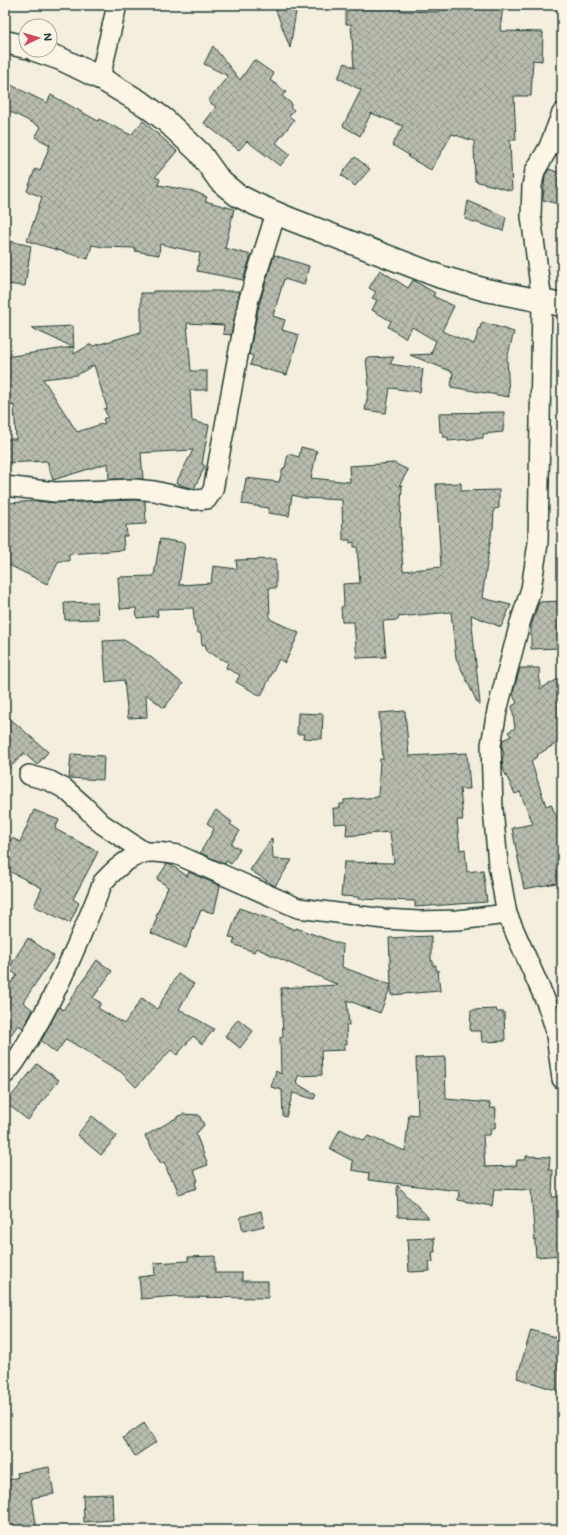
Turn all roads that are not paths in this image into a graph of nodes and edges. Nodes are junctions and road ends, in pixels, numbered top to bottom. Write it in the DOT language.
graph roads {
  1 [pos="117,5"];
  2 [pos="5,42"];
  3 [pos="18,45"];
  4 [pos="58,58"];
  5 [pos="100,78"];
  6 [pos="562,113"];
  7 [pos="276,213"];
  8 [pos="552,303"];
  9 [pos="5,486"];
  10 [pos="29,776"];
  11 [pos="144,852"];
  12 [pos="507,914"];
  13 [pos="5,1074"];
  14 [pos="562,1079"];
  1 -- 5 [label="street"];
  2 -- 3 [label="street"];
  4 -- 5 [label="street"];
  5 -- 7 [label="street"];
  6 -- 8 [label="street"];
  7 -- 8 [label="street"];
  7 -- 9 [label="street"];
  8 -- 12 [label="street"];
  10 -- 11 [label="street"];
  11 -- 12 [label="street"];
  11 -- 13 [label="street"];
  12 -- 14 [label="street"];
}
